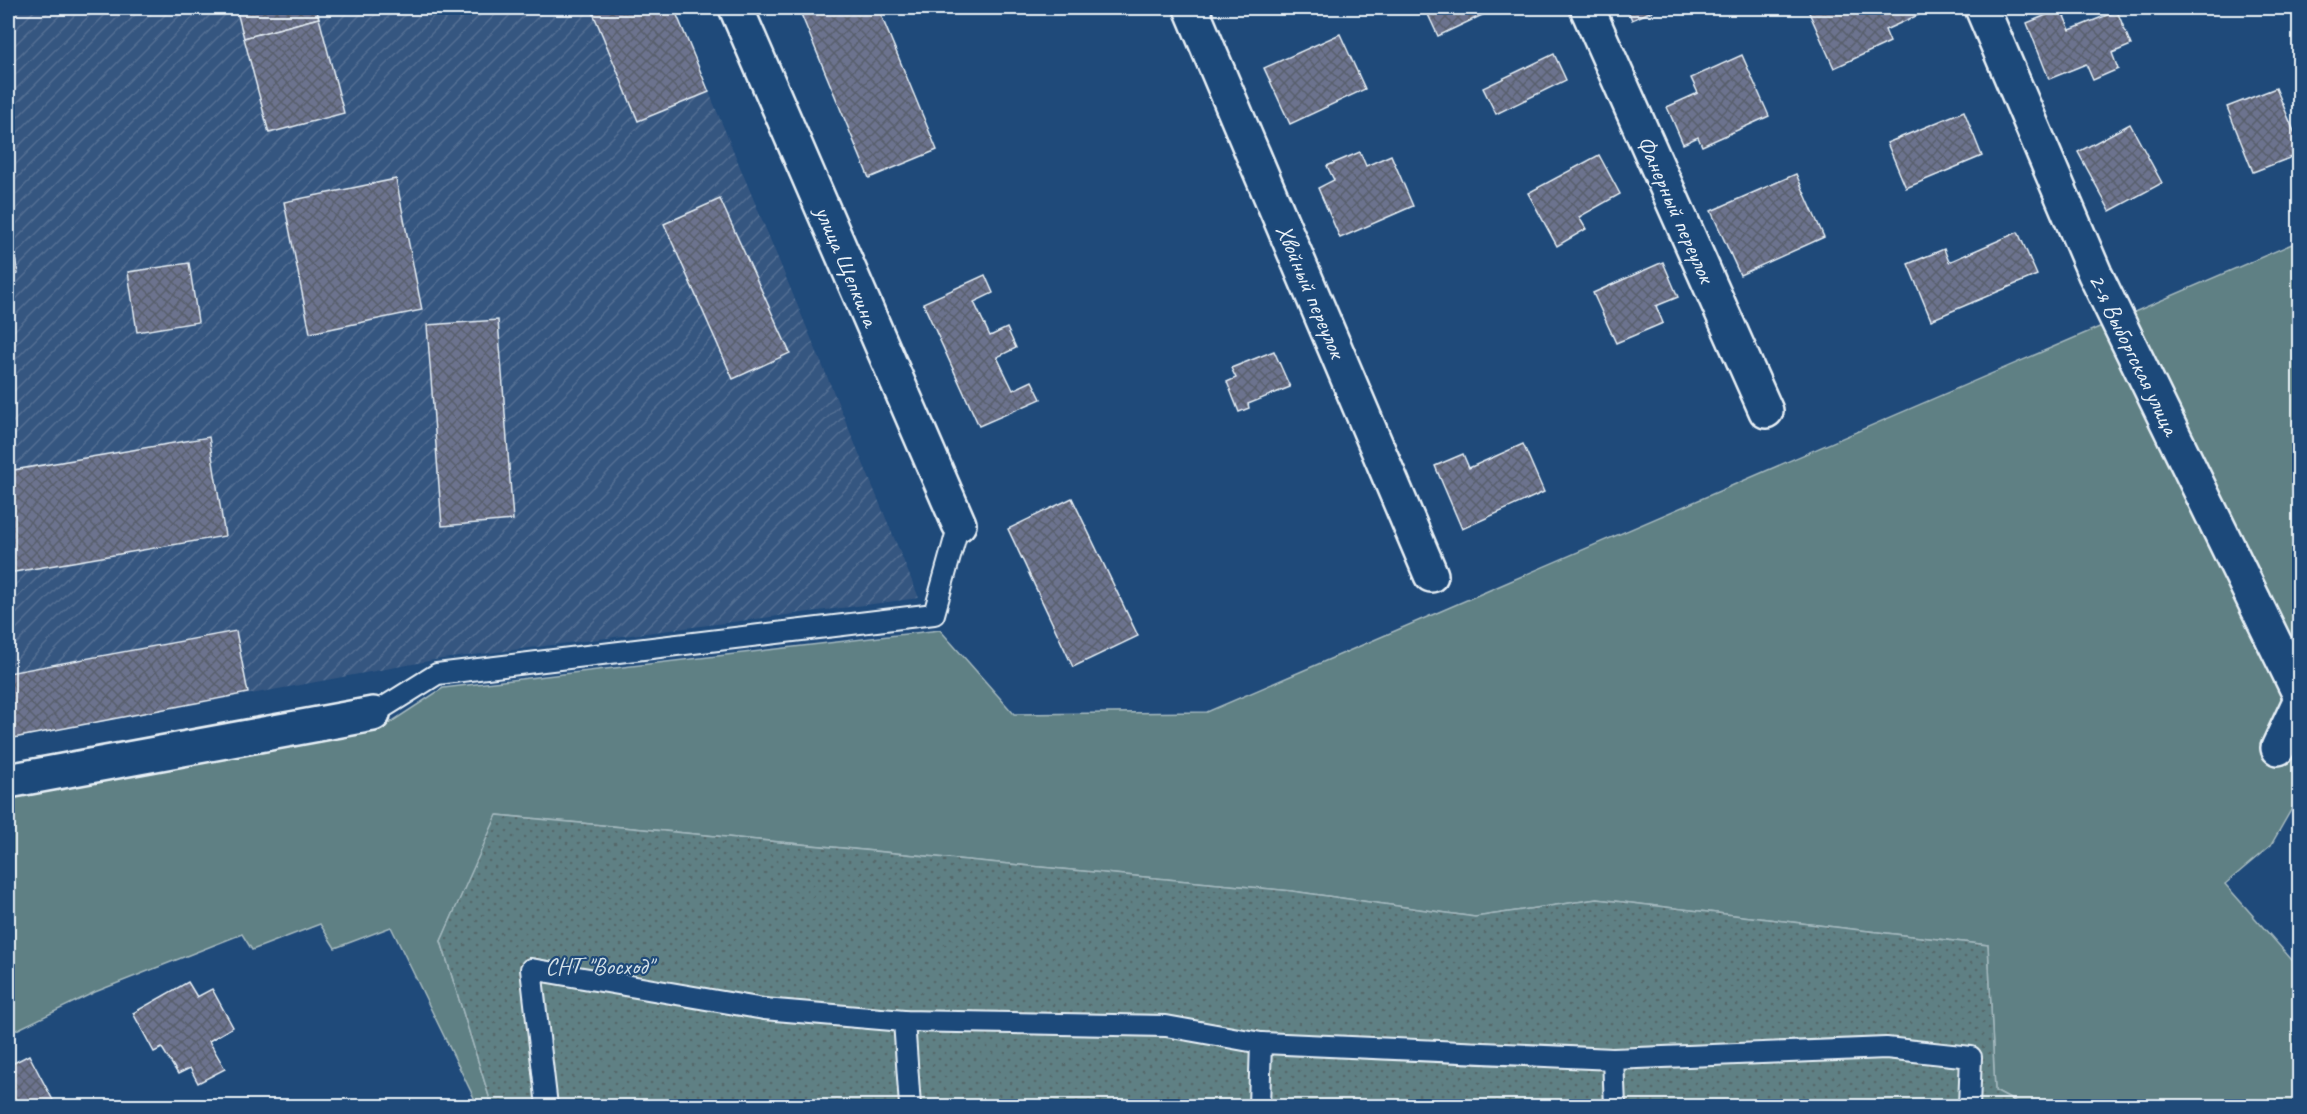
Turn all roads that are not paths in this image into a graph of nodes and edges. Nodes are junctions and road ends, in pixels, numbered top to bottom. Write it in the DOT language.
graph roads {
  1 [pos="736,8"];
  2 [pos="1191,8"];
  3 [pos="1587,8"];
  4 [pos="1982,8"];
  5 [pos="1766,411"];
  6 [pos="959,524"];
  7 [pos="1431,575"];
  8 [pos="2300,694"];
  9 [pos="2300,701"];
  10 [pos="373,714"];
  11 [pos="2278,748"];
  12 [pos="8,781"];
  13 [pos="904,1021"];
  14 [pos="1260,1043"];
  15 [pos="1613,1059"];
  16 [pos="547,1107"];
  17 [pos="910,1107"];
  18 [pos="1259,1107"];
  19 [pos="1615,1107"];
  20 [pos="1969,1107"];
  1 -- 6 [label="street, улица Щепкина"];
  2 -- 7 [label="street, Хвойный переулок"];
  3 -- 5 [label="street, Фанерный переулок"];
  4 -- 8 [label="street, 2-я Выборгская улица"];
  6 -- 10 [label="lane"];
  9 -- 11 [label="street"];
  10 -- 12 [label="street"];
  13 -- 14 [label="lane"];
  13 -- 16 [label="lane"];
  13 -- 17 [label="lane"];
  14 -- 15 [label="lane"];
  14 -- 18 [label="lane"];
  15 -- 19 [label="lane"];
  15 -- 20 [label="lane"];
}
